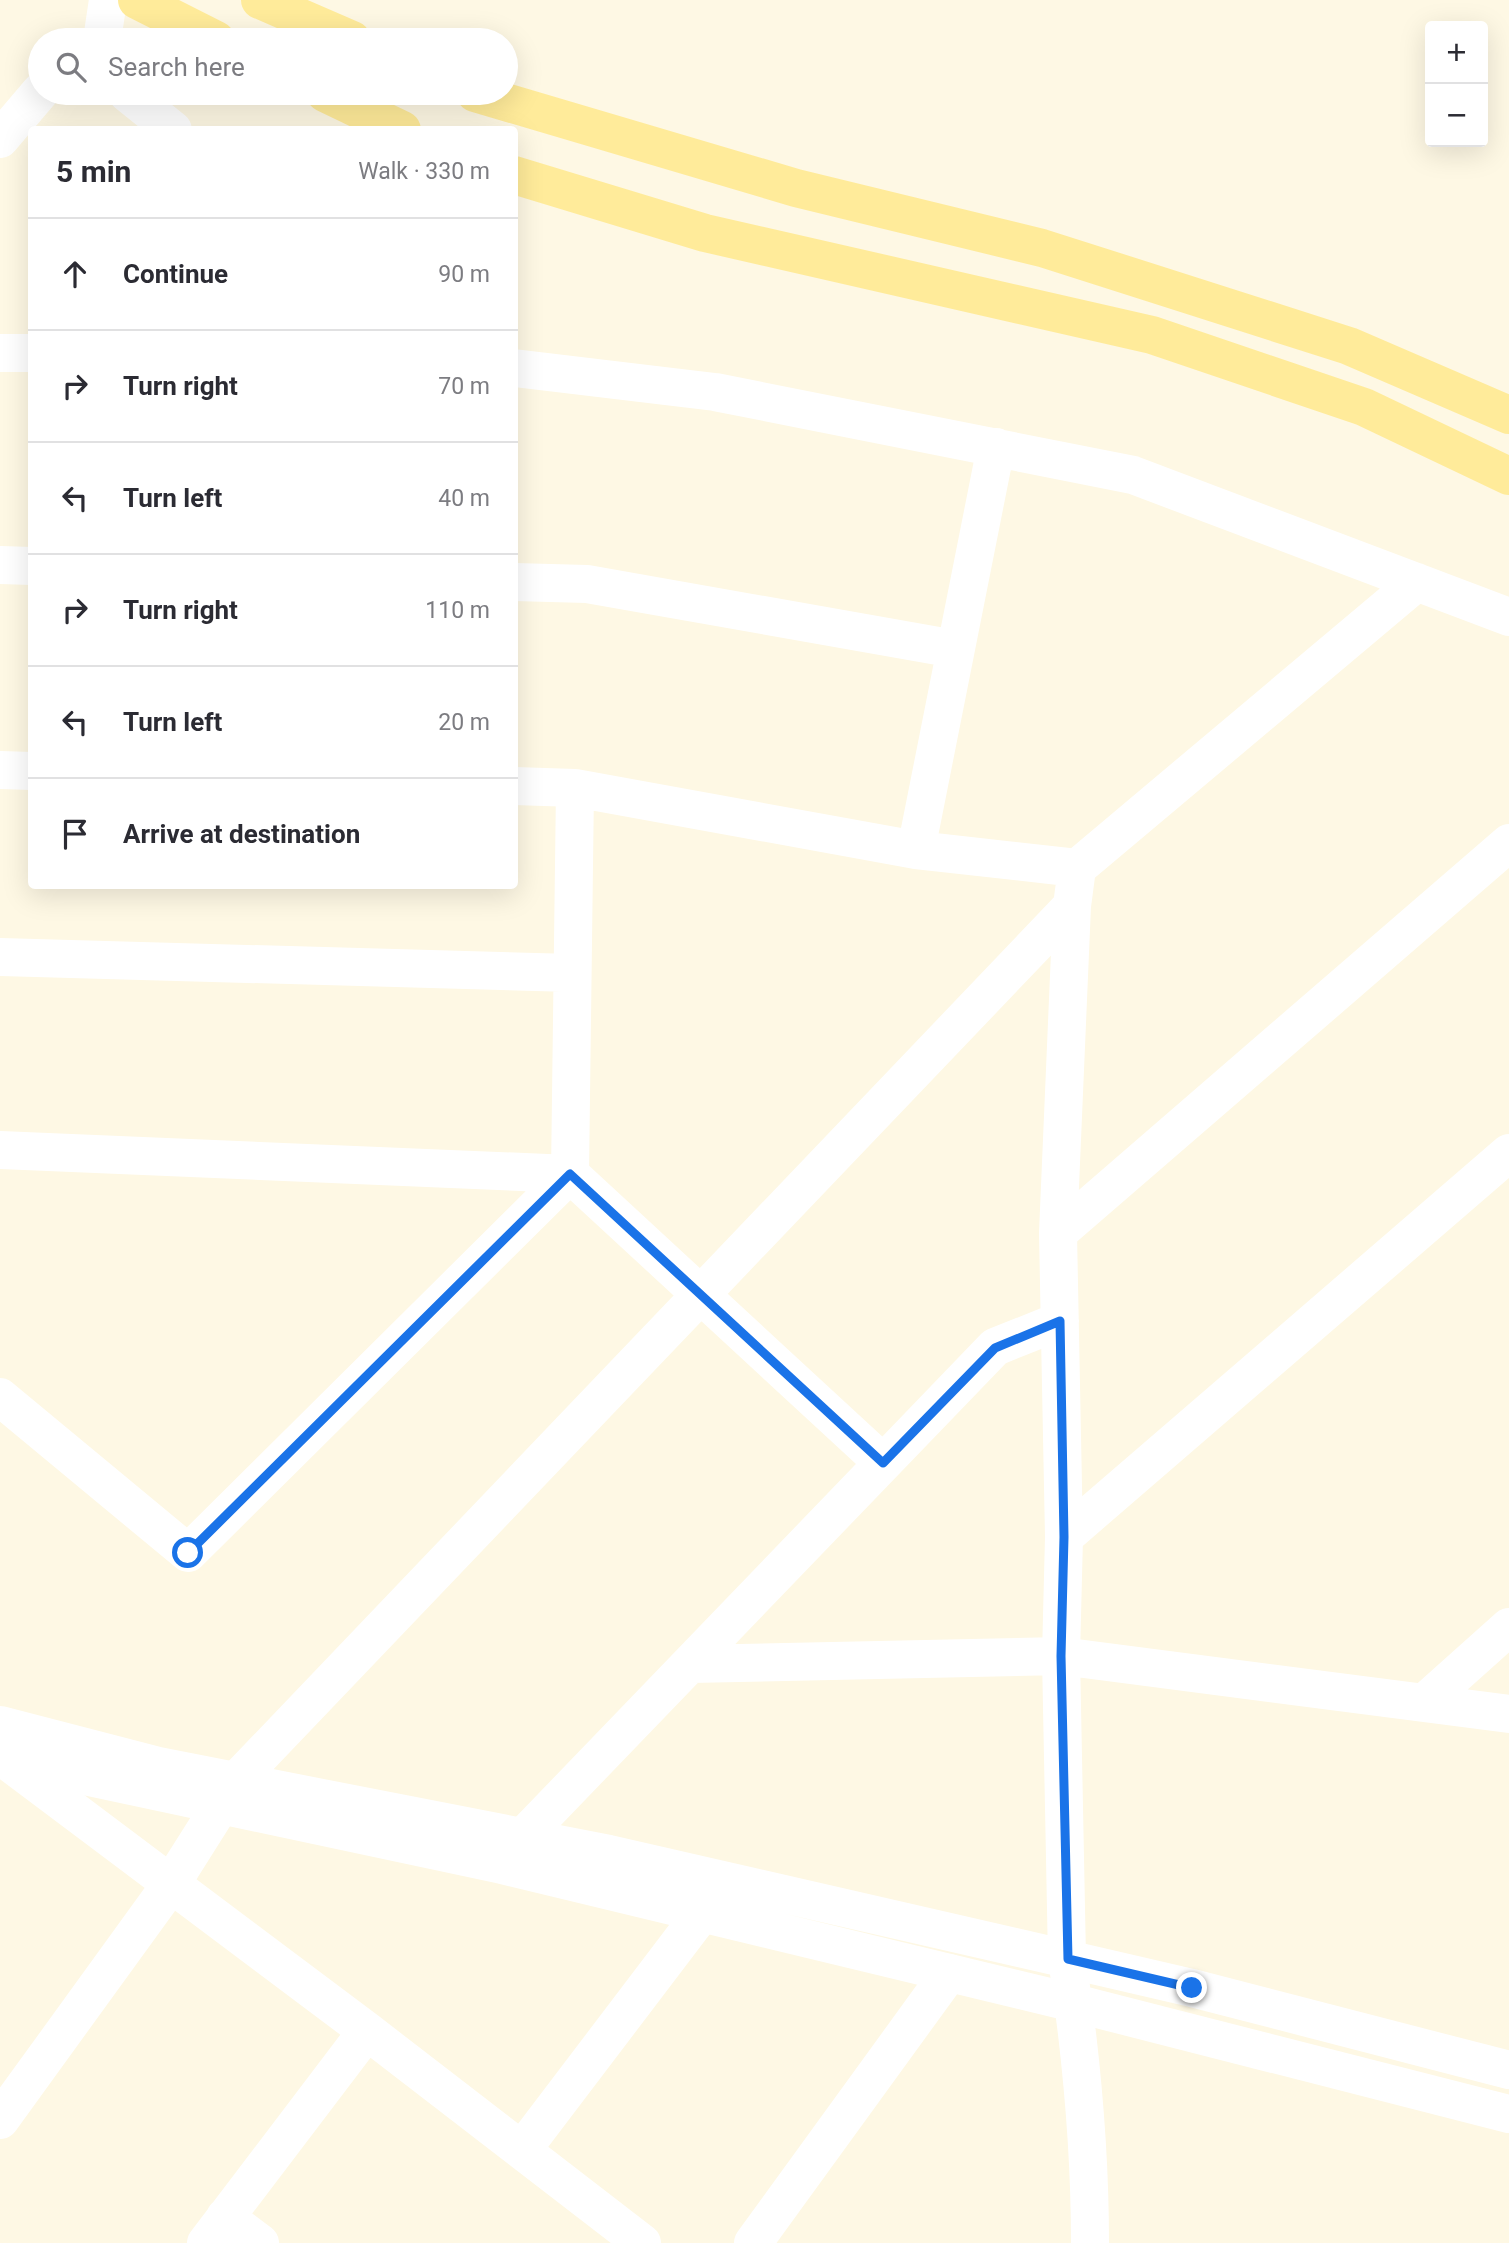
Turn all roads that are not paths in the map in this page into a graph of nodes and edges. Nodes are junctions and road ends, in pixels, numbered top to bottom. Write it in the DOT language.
graph roads {
  1 [pos="260,0"];
  2 [pos="108,19"];
  3 [pos="154,28"];
  4 [pos="324,28"];
  5 [pos="29,105"];
  6 [pos="142,105"];
  7 [pos="349,105"];
  8 [pos="516,105"];
  9 [pos="168,126"];
  10 [pos="394,126"];
  11 [pos="0,139"];
  12 [pos="518,176"];
  13 [pos="0,353"];
  14 [pos="28,354"];
  15 [pos="518,368"];
  16 [pos="1509,415"];
  17 [pos="996,447"];
  18 [pos="1509,476"];
  19 [pos="0,565"];
  20 [pos="28,566"];
  21 [pos="518,582"];
  22 [pos="1417,582"];
  23 [pos="1507,611"];
  24 [pos="956,649"];
  25 [pos="0,771"];
  26 [pos="28,771"];
  27 [pos="518,786"];
  28 [pos="575,788"];
  29 [pos="1509,843"];
  30 [pos="916,850"];
  31 [pos="1077,868"];
  32 [pos="1072,906"];
  33 [pos="0,957"];
  34 [pos="572,972"];
  35 [pos="0,1150"];
  36 [pos="1509,1153"];
  37 [pos="570,1174"];
  38 [pos="1058,1233"];
  39 [pos="701,1296"];
  40 [pos="1060,1321"];
  41 [pos="0,1397"];
  42 [pos="883,1463"];
  43 [pos="1064,1537"];
  44 [pos="1509,1626"];
  45 [pos="1061,1656"];
  46 [pos="690,1664"];
  47 [pos="1424,1703"];
  48 [pos="1509,1714"];
  49 [pos="2,1748"];
  50 [pos="228,1793"];
  51 [pos="512,1851"];
  52 [pos="171,1884"];
  53 [pos="702,1913"];
  54 [pos="1068,1959"];
  55 [pos="949,1973"];
  56 [pos="1074,2003"];
  57 [pos="366,2031"];
  58 [pos="1509,2070"];
  59 [pos="1509,2114"];
  60 [pos="0,2120"];
  61 [pos="522,2150"];
  62 [pos="216,2230"];
  63 [pos="260,2243"];
  64 [pos="642,2243"];
  65 [pos="753,2243"];
  66 [pos="1090,2243"];
  1 -- 4 [label="main road"];
  2 -- 3 [label="main road"];
  5 -- 11 [label="street"];
  6 -- 9 [label="street"];
  7 -- 10 [label="main road"];
  8 -- 16 [label="main road"];
  12 -- 18 [label="main road"];
  13 -- 14 [label="street"];
  15 -- 17 [label="street"];
  17 -- 22 [label="street"];
  17 -- 24 [label="street"];
  19 -- 20 [label="street"];
  21 -- 24 [label="street"];
  22 -- 23 [label="street"];
  22 -- 31 [label="street"];
  24 -- 30 [label="street"];
  25 -- 26 [label="street"];
  27 -- 28 [label="street"];
  28 -- 30 [label="street"];
  28 -- 34 [label="street"];
  29 -- 38 [label="street"];
  30 -- 31 [label="street"];
  31 -- 32 [label="street"];
  32 -- 38 [label="street"];
  32 -- 39 [label="street"];
  33 -- 34 [label="street"];
  34 -- 37 [label="street"];
  35 -- 37 [label="street"];
  36 -- 43 [label="street"];
  37 -- 39 [label="street"];
  37 -- 41 [label="street"];
  38 -- 40 [label="street"];
  39 -- 42 [label="street"];
  39 -- 50 [label="street"];
  40 -- 42 [label="street"];
  40 -- 43 [label="street"];
  42 -- 46 [label="street"];
  43 -- 45 [label="street"];
  44 -- 47 [label="street"];
  45 -- 46 [label="street"];
  45 -- 47 [label="street"];
  45 -- 54 [label="street"];
  46 -- 51 [label="street"];
  47 -- 48 [label="street"];
  49 -- 50 [label="street"];
  49 -- 52 [label="street"];
  50 -- 51 [label="street"];
  50 -- 52 [label="street"];
  51 -- 53 [label="street"];
  51 -- 54 [label="street"];
  52 -- 57 [label="street"];
  52 -- 60 [label="street"];
  53 -- 55 [label="street"];
  53 -- 61 [label="street"];
  54 -- 56 [label="street"];
  54 -- 58 [label="street"];
  55 -- 56 [label="street"];
  55 -- 65 [label="street"];
  56 -- 59 [label="street"];
  56 -- 66 [label="street"];
  57 -- 61 [label="street"];
  57 -- 62 [label="street"];
  61 -- 64 [label="street"];
  62 -- 63 [label="street"];
}
